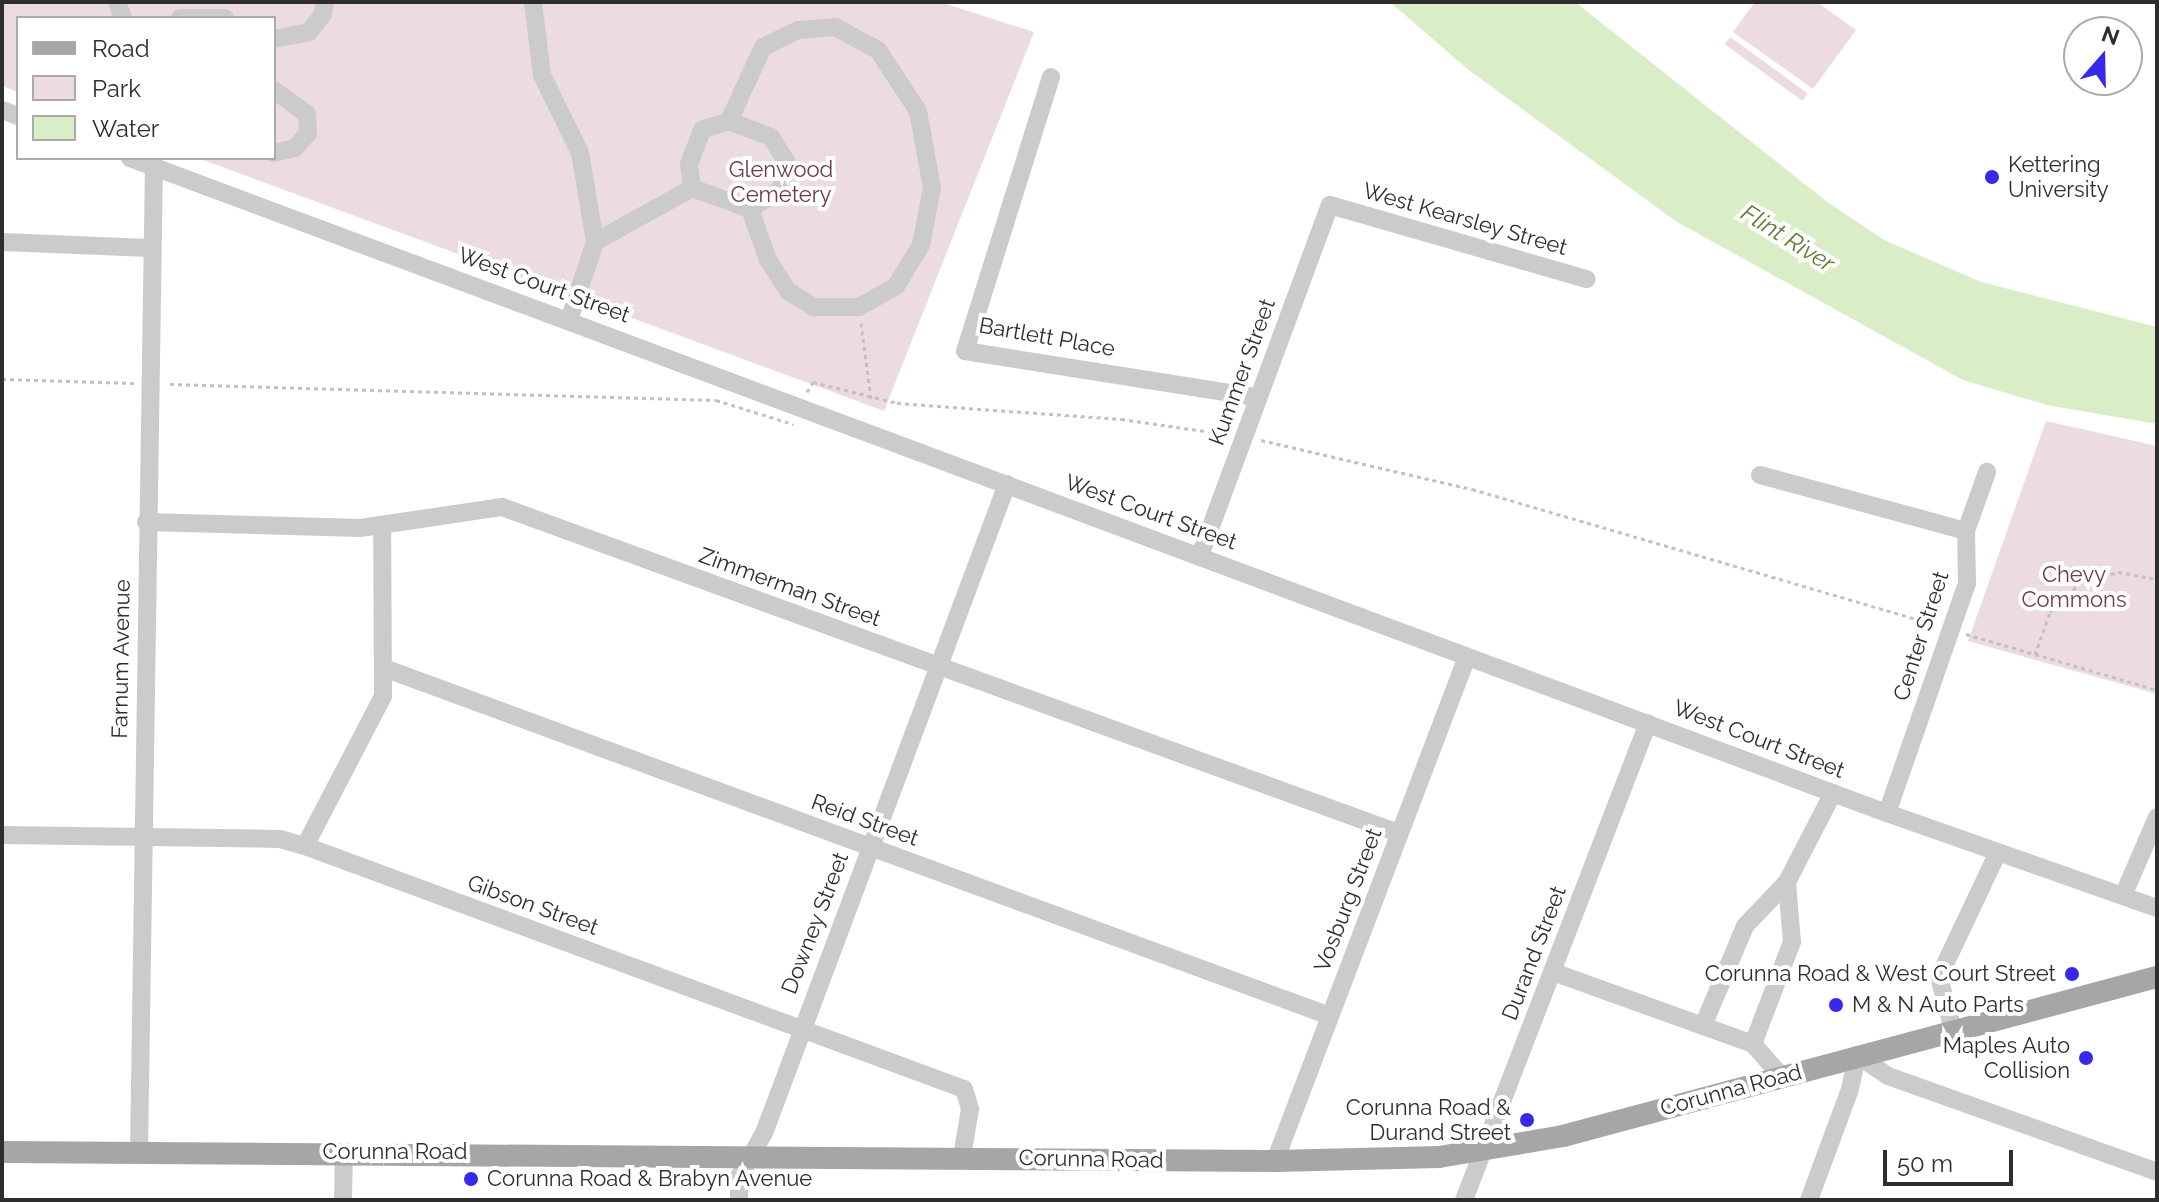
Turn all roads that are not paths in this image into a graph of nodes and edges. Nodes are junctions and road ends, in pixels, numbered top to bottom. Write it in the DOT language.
graph roads {
  1 [pos="325,2"];
  2 [pos="533,2"];
  3 [pos="276,39"];
  4 [pos="1051,77"];
  5 [pos="276,91"];
  6 [pos="729,121"];
  7 [pos="276,153"];
  8 [pos="135,160"];
  9 [pos="154,167"];
  10 [pos="692,188"];
  11 [pos="1330,205"];
  12 [pos="750,209"];
  13 [pos="2,242"];
  14 [pos="595,242"];
  15 [pos="149,248"];
  16 [pos="1587,279"];
  17 [pos="569,320"];
  18 [pos="1256,397"];
  19 [pos="1987,472"];
  20 [pos="1760,475"];
  21 [pos="1007,484"];
  22 [pos="146,522"];
  23 [pos="382,525"];
  24 [pos="1966,531"];
  25 [pos="1200,556"];
  26 [pos="1467,657"];
  27 [pos="937,667"];
  28 [pos="384,668"];
  29 [pos="1648,723"];
  30 [pos="1833,793"];
  31 [pos="1887,813"];
  32 [pos="2157,817"];
  33 [pos="1398,833"];
  34 [pos="2,835"];
  35 [pos="143,837"];
  36 [pos="305,846"];
  37 [pos="869,847"];
  38 [pos="1998,852"];
  39 [pos="1787,882"];
  40 [pos="2123,896"];
  41 [pos="2157,908"];
  42 [pos="1553,972"];
  43 [pos="2157,977"];
  44 [pos="1330,1016"];
  45 [pos="1703,1026"];
  46 [pos="800,1028"];
  47 [pos="1954,1033"];
  48 [pos="1753,1044"];
  49 [pos="1857,1055"];
  50 [pos="1782,1077"];
  51 [pos="139,1151"];
  52 [pos="2,1152"];
  53 [pos="344,1152"];
  54 [pos="1485,1152"];
  55 [pos="751,1156"];
  56 [pos="962,1157"];
  57 [pos="1275,1161"];
  58 [pos="2157,1172"];
  59 [pos="1470,1198"];
  60 [pos="343,1200"];
  61 [pos="739,1200"];
  62 [pos="1809,1200"];
  1 -- 3 [label="street"];
  2 -- 14 [label="street"];
  4 -- 18 [label="street, Bartlett Place"];
  5 -- 7 [label="street"];
  6 -- 10 [label="street"];
  6 -- 12 [label="street"];
  6 -- 12 [label="street"];
  8 -- 9 [label="street, West Court Street"];
  9 -- 15 [label="street, Farnum Avenue"];
  9 -- 17 [label="street, West Court Street"];
  10 -- 12 [label="street"];
  10 -- 14 [label="street"];
  11 -- 16 [label="street, West Kearsley Street"];
  11 -- 18 [label="street, Kummer Street"];
  13 -- 15 [label="street"];
  14 -- 17 [label="street"];
  15 -- 22 [label="street, Farnum Avenue"];
  17 -- 21 [label="street, West Court Street"];
  18 -- 25 [label="street, Kummer Street"];
  19 -- 24 [label="street, Center Street"];
  20 -- 24 [label="street"];
  21 -- 25 [label="street, West Court Street"];
  21 -- 27 [label="street, Downey Street"];
  22 -- 23 [label="street, Zimmerman Street"];
  22 -- 35 [label="street, Farnum Avenue"];
  23 -- 27 [label="street, Zimmerman Street"];
  23 -- 28 [label="street"];
  24 -- 31 [label="street, Center Street"];
  25 -- 26 [label="street, West Court Street"];
  26 -- 29 [label="street, West Court Street"];
  26 -- 33 [label="street, Vosburg Street"];
  27 -- 33 [label="street, Zimmerman Street"];
  27 -- 37 [label="street, Downey Street"];
  28 -- 36 [label="street"];
  28 -- 37 [label="street, Reid Street"];
  29 -- 30 [label="street, West Court Street"];
  29 -- 42 [label="street, Durand Street"];
  30 -- 31 [label="street, West Court Street"];
  30 -- 39 [label="street"];
  31 -- 38 [label="street, West Court Street"];
  32 -- 40 [label="street"];
  33 -- 44 [label="street, Vosburg Street"];
  34 -- 35 [label="street, Gibson Street"];
  35 -- 36 [label="street, Gibson Street"];
  35 -- 51 [label="street, Farnum Avenue"];
  36 -- 46 [label="street, Gibson Street"];
  37 -- 44 [label="street, Reid Street"];
  37 -- 46 [label="street, Downey Street"];
  38 -- 40 [label="street, West Court Street"];
  38 -- 47 [label="street"];
  39 -- 45 [label="street"];
  39 -- 48 [label="street"];
  40 -- 41 [label="street, West Court Street"];
  42 -- 45 [label="street"];
  42 -- 54 [label="street, Durand Street"];
  43 -- 47 [label="main road, Corunna Road"];
  44 -- 57 [label="street, Vosburg Street"];
  45 -- 48 [label="street"];
  46 -- 55 [label="street, Downey Street"];
  46 -- 56 [label="street, Gibson Street"];
  47 -- 49 [label="main road, Corunna Road"];
  48 -- 50 [label="street"];
  49 -- 50 [label="main road, Corunna Road"];
  49 -- 58 [label="street"];
  49 -- 62 [label="street"];
  50 -- 54 [label="main road, Corunna Road"];
  51 -- 52 [label="main road, Corunna Road"];
  51 -- 53 [label="main road, Corunna Road"];
  53 -- 55 [label="main road, Corunna Road"];
  53 -- 60 [label="street"];
  54 -- 57 [label="main road, Corunna Road"];
  54 -- 59 [label="street, Durand Street"];
  55 -- 56 [label="main road, Corunna Road"];
  55 -- 61 [label="street, Downey Street"];
  56 -- 57 [label="main road, Corunna Road"];
}
